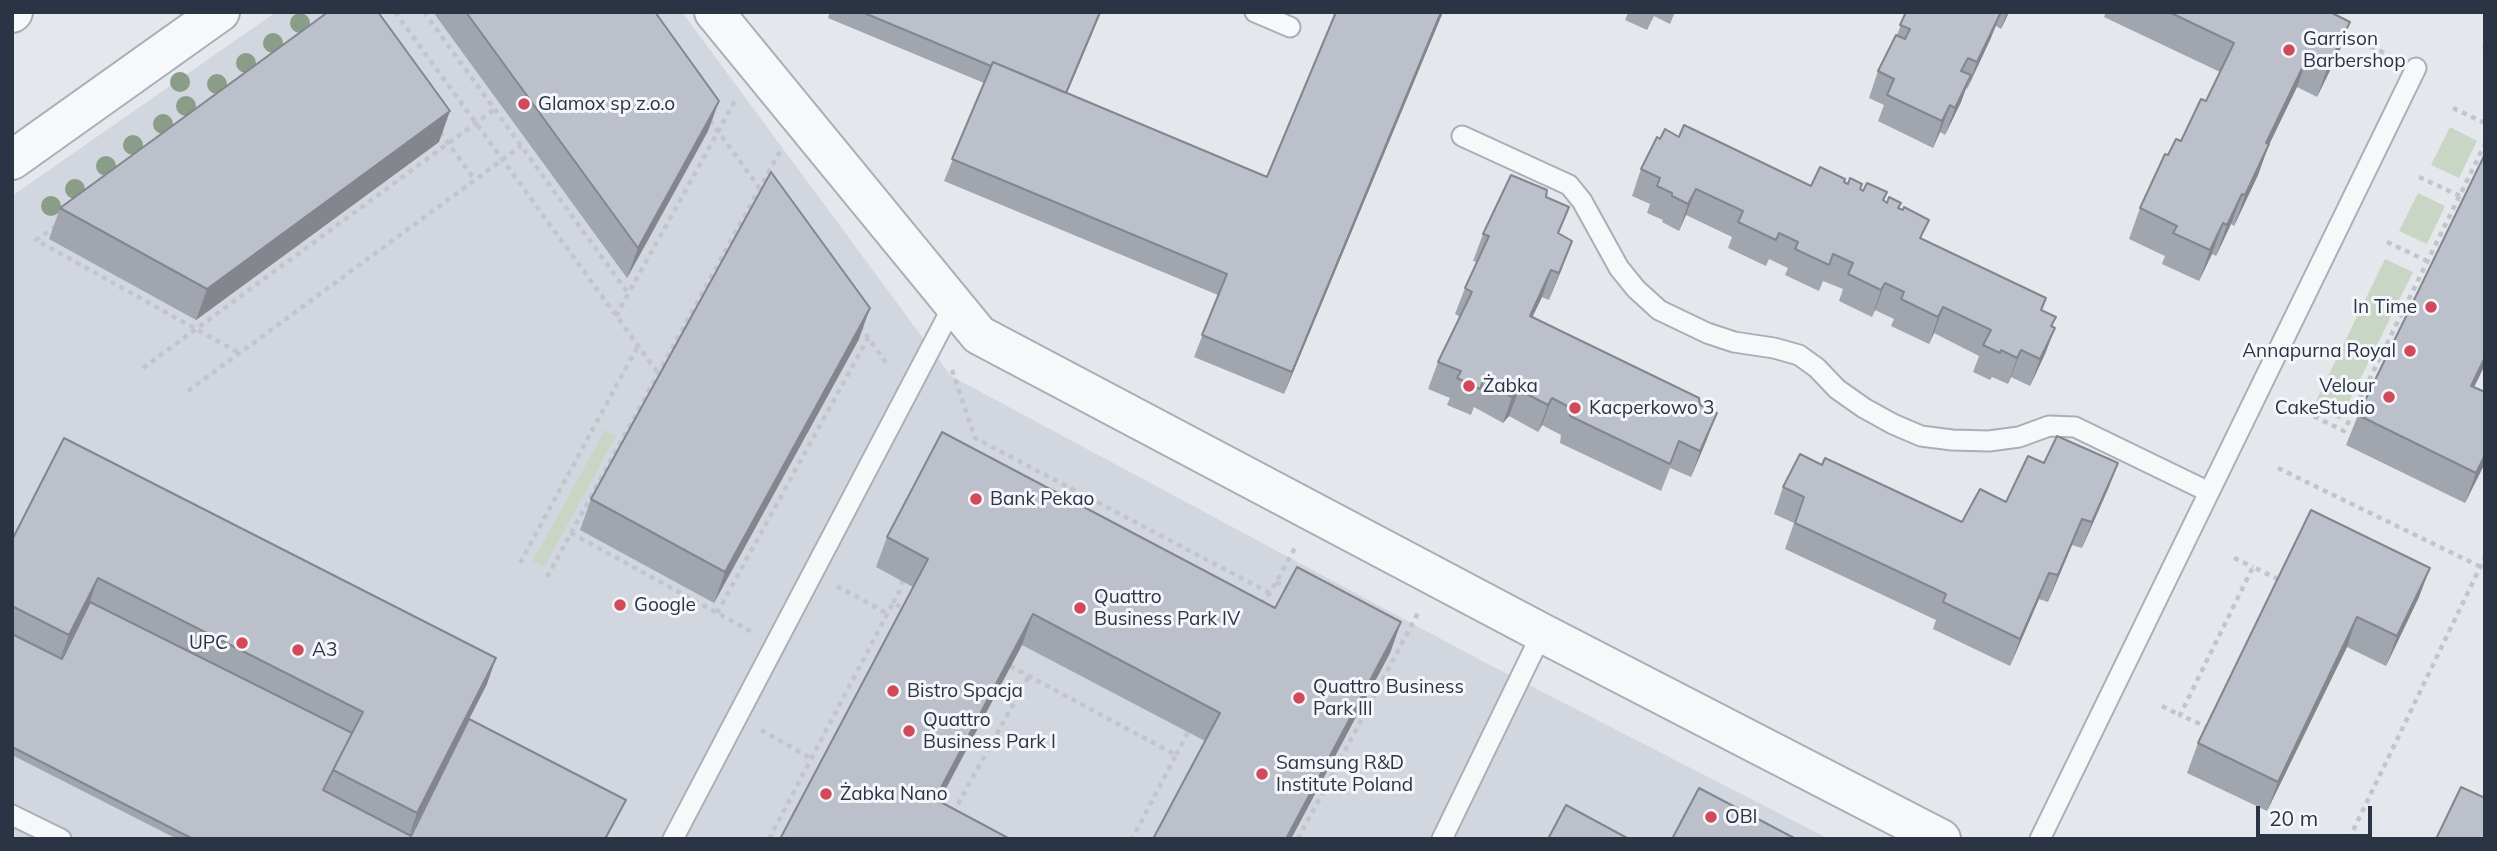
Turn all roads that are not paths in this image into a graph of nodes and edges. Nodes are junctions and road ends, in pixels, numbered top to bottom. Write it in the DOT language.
graph roads {
  1 [pos="220,12"];
  2 [pos="714,12"];
  3 [pos="1255,12"];
  4 [pos="1290,27"];
  5 [pos="2416,68"];
  6 [pos="1462,136"];
  7 [pos="12,160"];
  8 [pos="954,304"];
  9 [pos="2209,492"];
  10 [pos="1542,633"];
  11 [pos="12,815"];
  12 [pos="59,838"];
  13 [pos="673,839"];
  14 [pos="1442,839"];
  15 [pos="1941,839"];
  16 [pos="2040,839"];
  1 -- 7 [label="street"];
  2 -- 8 [label="street"];
  3 -- 4 [label="lane"];
  5 -- 9 [label="lane"];
  6 -- 9 [label="lane"];
  8 -- 10 [label="street"];
  8 -- 13 [label="lane"];
  9 -- 16 [label="lane"];
  10 -- 14 [label="lane"];
  10 -- 15 [label="street"];
  11 -- 12 [label="lane"];
}
